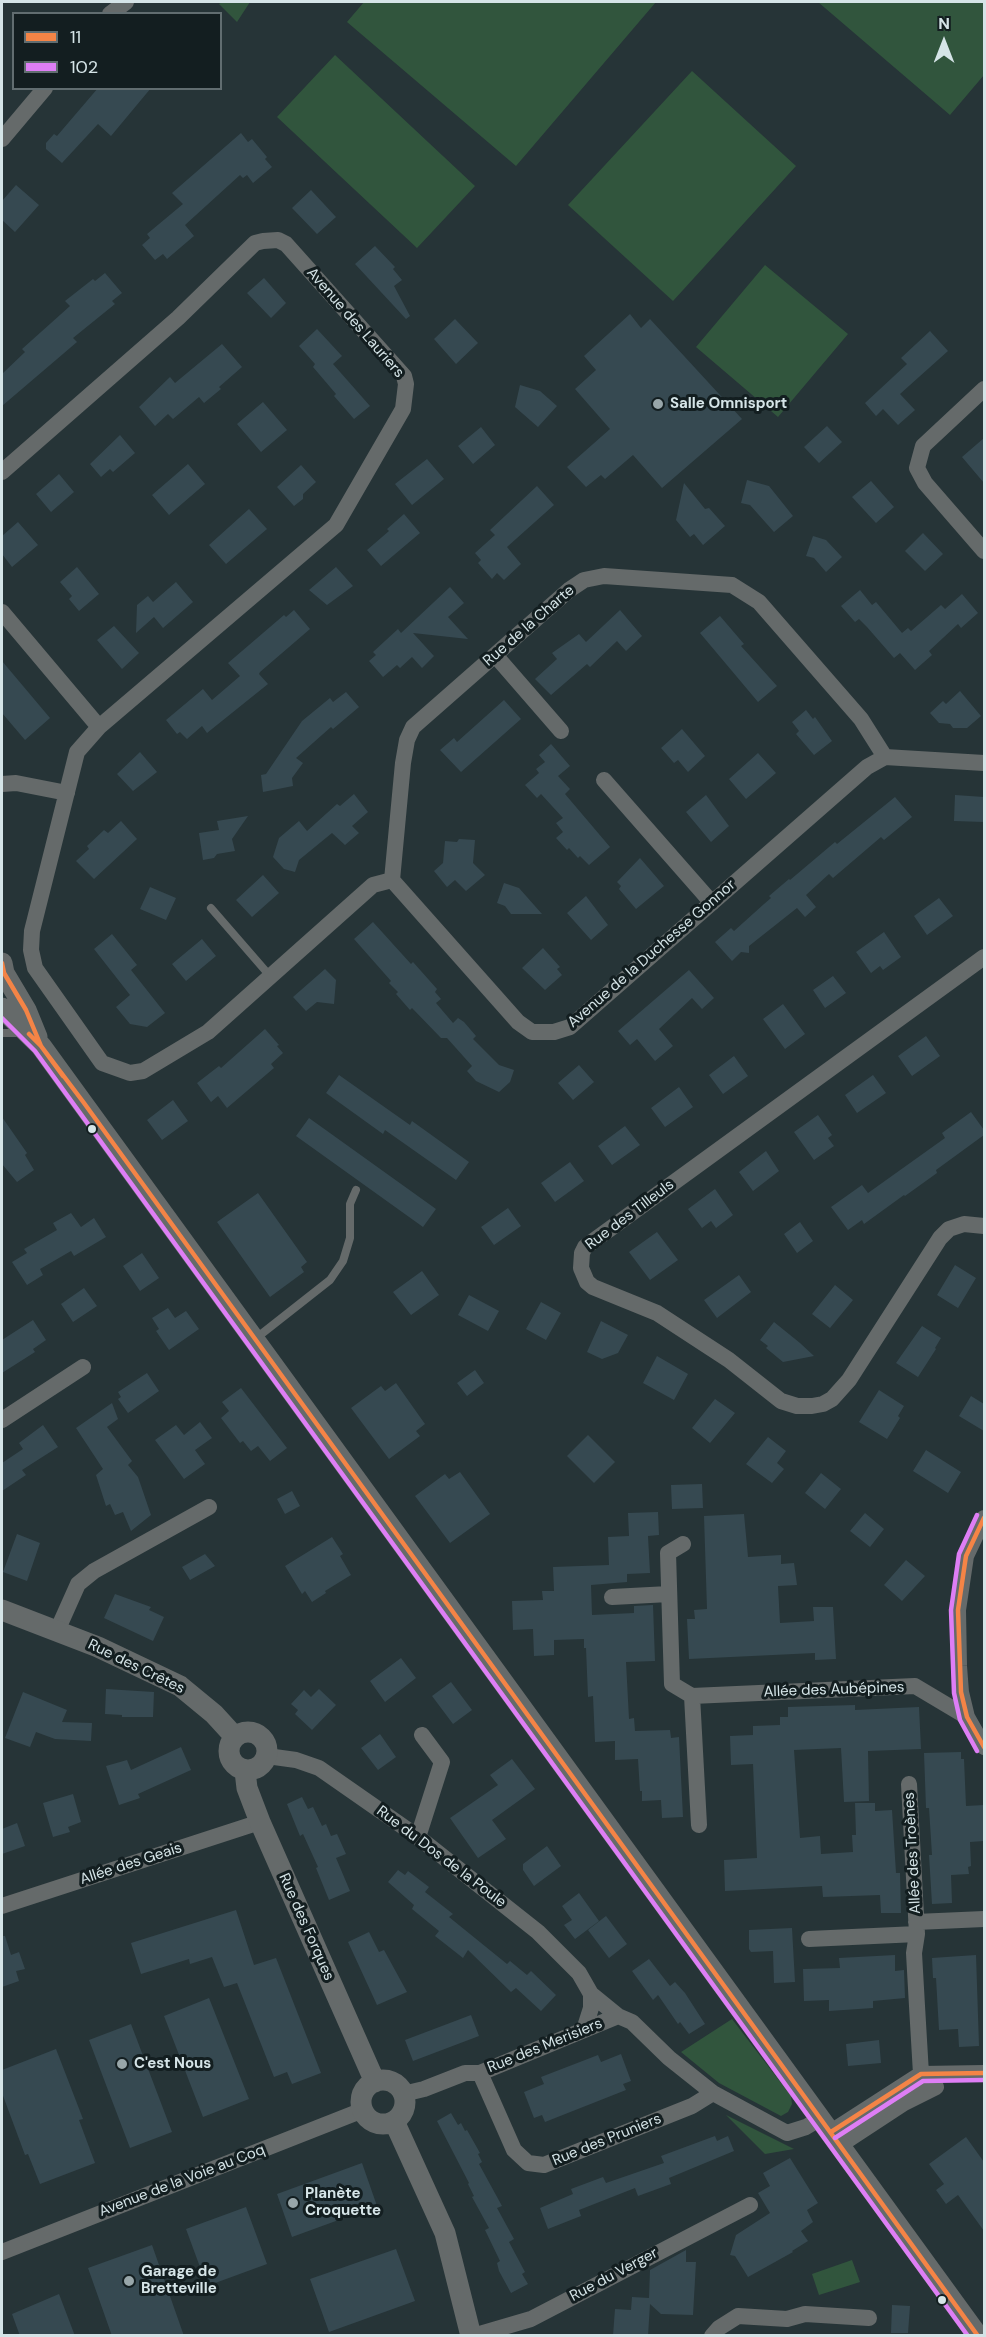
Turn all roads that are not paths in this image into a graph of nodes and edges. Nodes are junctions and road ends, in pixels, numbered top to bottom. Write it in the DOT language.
graph roads {
  1 [pos="126,2"];
  2 [pos="113,12"];
  3 [pos="43,90"];
  4 [pos="3,136"];
  5 [pos="984,389"];
  6 [pos="2,472"];
  7 [pos="984,551"];
  8 [pos="2,615"];
  9 [pos="495,655"];
  10 [pos="99,727"];
  11 [pos="561,731"];
  12 [pos="885,757"];
  13 [pos="984,763"];
  14 [pos="604,780"];
  15 [pos="2,784"];
  16 [pos="67,794"];
  17 [pos="392,880"];
  18 [pos="712,903"];
  19 [pos="211,908"];
  20 [pos="984,957"];
  21 [pos="2,963"];
  22 [pos="270,976"];
  23 [pos="2,1008"];
  24 [pos="2,1033"];
  25 [pos="35,1040"];
  26 [pos="356,1190"];
  27 [pos="984,1226"];
  28 [pos="255,1339"];
  29 [pos="83,1367"];
  30 [pos="2,1420"];
  31 [pos="209,1508"];
  32 [pos="984,1518"];
  33 [pos="683,1544"];
  34 [pos="669,1594"];
  35 [pos="612,1597"];
  36 [pos="2,1610"];
  37 [pos="57,1630"];
  38 [pos="692,1696"];
  39 [pos="967,1717"];
  40 [pos="422,1735"];
  41 [pos="235,1737"];
  42 [pos="984,1747"];
  43 [pos="267,1756"];
  44 [pos="245,1771"];
  45 [pos="909,1785"];
  46 [pos="260,1822"];
  47 [pos="699,1825"];
  48 [pos="418,1837"];
  49 [pos="2,1906"];
  50 [pos="984,1920"];
  51 [pos="916,1928"];
  52 [pos="809,1940"];
  53 [pos="591,1994"];
  54 [pos="618,2016"];
  55 [pos="584,2030"];
  56 [pos="480,2073"];
  57 [pos="984,2073"];
  58 [pos="921,2074"];
  59 [pos="967,2074"];
  60 [pos="375,2082"];
  61 [pos="926,2091"];
  62 [pos="713,2093"];
  63 [pos="403,2094"];
  64 [pos="363,2110"];
  65 [pos="394,2121"];
  66 [pos="830,2132"];
  67 [pos="750,2205"];
  68 [pos="2,2252"];
  69 [pos="869,2318"];
  70 [pos="506,2331"];
  71 [pos="472,2336"];
  72 [pos="712,2336"];
  73 [pos="978,2336"];
  1 -- 2 [label="street"];
  3 -- 4 [label="street"];
  5 -- 7 [label="street"];
  6 -- 10 [label="street, Avenue des Lauriers"];
  8 -- 10 [label="street"];
  9 -- 11 [label="street"];
  9 -- 12 [label="street, Rue de la Charte"];
  9 -- 17 [label="street, Rue de la Charte"];
  10 -- 16 [label="street, Avenue des Lauriers"];
  12 -- 13 [label="street"];
  12 -- 18 [label="street, Avenue de la Duchesse Gonnor"];
  14 -- 18 [label="street"];
  15 -- 16 [label="street"];
  16 -- 22 [label="street, Avenue des Lauriers"];
  17 -- 18 [label="street, Avenue de la Duchesse Gonnor"];
  17 -- 22 [label="street"];
  19 -- 22 [label="lane"];
  20 -- 27 [label="street, Rue des Tilleuls"];
  21 -- 25 [label="street"];
  23 -- 25 [label="street"];
  24 -- 25 [label="lane"];
  25 -- 28 [label="street"];
  26 -- 28 [label="lane"];
  28 -- 66 [label="street"];
  29 -- 30 [label="street"];
  31 -- 37 [label="street"];
  32 -- 39 [label="street"];
  33 -- 34 [label="street"];
  34 -- 35 [label="street"];
  34 -- 38 [label="street"];
  36 -- 37 [label="street, Rue des Crêtes"];
  37 -- 41 [label="street, Rue des Crêtes"];
  38 -- 39 [label="street, Allée des Aubépines"];
  38 -- 47 [label="street"];
  39 -- 42 [label="street"];
  40 -- 48 [label="street"];
  41 -- 43 [label="street"];
  41 -- 44 [label="street"];
  43 -- 44 [label="street"];
  43 -- 48 [label="street, Rue du Dos de la Poule"];
  44 -- 46 [label="street, Rue des Forques"];
  45 -- 51 [label="street, Allée des Troènes"];
  46 -- 49 [label="street, Allée des Geais"];
  46 -- 60 [label="street, Rue des Forques"];
  48 -- 53 [label="street, Rue du Dos de la Poule"];
  50 -- 51 [label="street, Allée des Troènes"];
  51 -- 52 [label="street, Allée des Troènes"];
  51 -- 58 [label="street, Allée des Troènes"];
  53 -- 54 [label="street, Rue du Dos de la Poule"];
  53 -- 55 [label="street"];
  54 -- 55 [label="street, Rue des Merisiers"];
  54 -- 62 [label="street, Rue du Dos de la Poule"];
  55 -- 56 [label="street, Rue des Merisiers"];
  56 -- 62 [label="street, Rue des Pruniers"];
  56 -- 63 [label="street, Rue des Merisiers"];
  57 -- 59 [label="street"];
  58 -- 59 [label="street"];
  58 -- 61 [label="street, Allée des Troènes"];
  58 -- 66 [label="street"];
  59 -- 61 [label="street"];
  60 -- 63 [label="street"];
  60 -- 64 [label="street"];
  61 -- 66 [label="street"];
  62 -- 66 [label="street, Rue du Dos de la Poule"];
  63 -- 65 [label="street"];
  64 -- 65 [label="street"];
  64 -- 68 [label="street, Avenue de la Voie au Coq"];
  65 -- 71 [label="street"];
  66 -- 73 [label="street"];
  67 -- 70 [label="street, Rue du Verger"];
  69 -- 72 [label="street"];
  70 -- 71 [label="street, Rue du Verger"];
}
